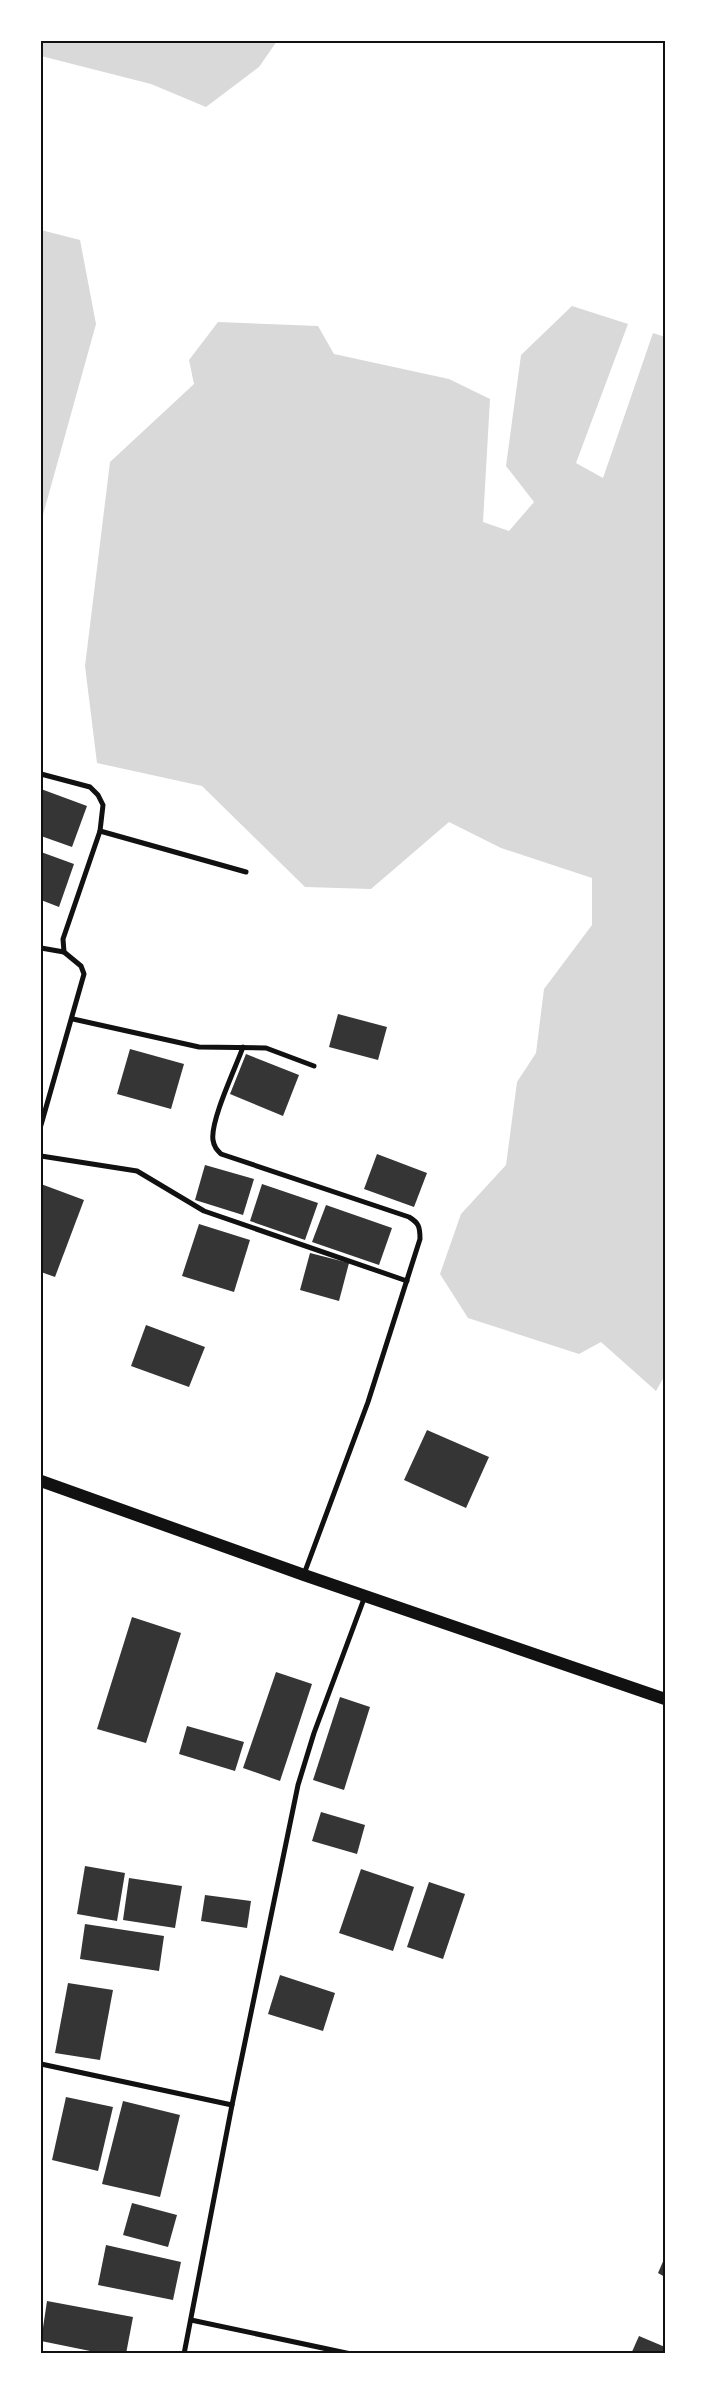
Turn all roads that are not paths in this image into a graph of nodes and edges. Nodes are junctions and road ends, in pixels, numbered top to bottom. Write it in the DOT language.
graph roads {
  1 [pos="41,774"];
  2 [pos="100,831"];
  3 [pos="246,872"];
  4 [pos="41,948"];
  5 [pos="64,952"];
  6 [pos="72,1019"];
  7 [pos="243,1047"];
  8 [pos="314,1066"];
  9 [pos="41,1125"];
  10 [pos="41,1156"];
  11 [pos="407,1281"];
  12 [pos="41,1481"];
  13 [pos="304,1575"];
  14 [pos="365,1595"];
  15 [pos="665,1699"];
  16 [pos="41,2064"];
  17 [pos="232,2105"];
  18 [pos="191,2320"];
  19 [pos="184,2354"];
  20 [pos="351,2354"];
  1 -- 2 [label="street"];
  2 -- 3 [label="street"];
  2 -- 5 [label="street"];
  4 -- 5 [label="street"];
  5 -- 6 [label="street"];
  6 -- 7 [label="street"];
  6 -- 9 [label="street"];
  7 -- 8 [label="street"];
  7 -- 11 [label="street"];
  10 -- 11 [label="street"];
  11 -- 13 [label="street"];
  12 -- 13 [label="main road"];
  13 -- 14 [label="main road"];
  14 -- 15 [label="main road"];
  14 -- 17 [label="street"];
  16 -- 17 [label="street"];
  17 -- 18 [label="street"];
  18 -- 19 [label="street"];
  18 -- 20 [label="street"];
}
